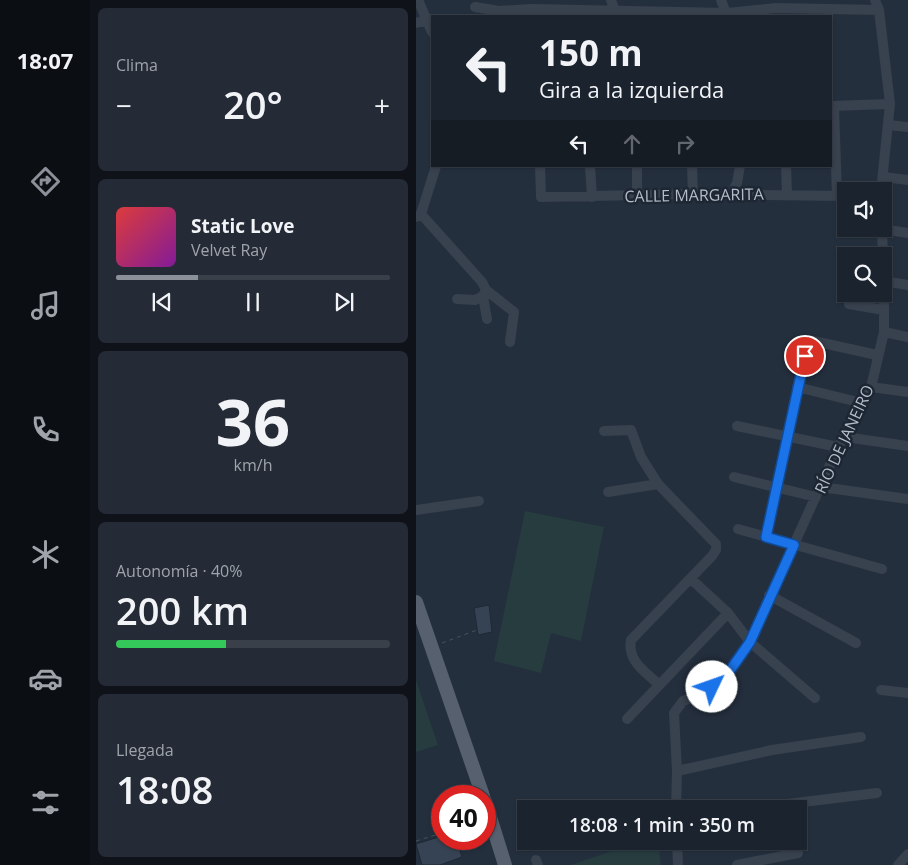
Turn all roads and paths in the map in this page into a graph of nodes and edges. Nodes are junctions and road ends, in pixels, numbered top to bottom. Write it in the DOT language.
graph roads {
  1 [pos="418,0"];
  2 [pos="612,0"];
  3 [pos="662,0"];
  4 [pos="721,0"];
  5 [pos="826,5"];
  6 [pos="877,5"];
  7 [pos="474,7"];
  8 [pos="526,8"];
  9 [pos="776,8"];
  10 [pos="615,11"];
  11 [pos="666,12"];
  12 [pos="581,13"];
  13 [pos="631,14"];
  14 [pos="682,14"];
  15 [pos="727,15"];
  16 [pos="428,20"];
  17 [pos="416,24"];
  18 [pos="431,29"];
  19 [pos="890,104"];
  20 [pos="833,106"];
  21 [pos="888,125"];
  22 [pos="908,127"];
  23 [pos="436,167"];
  24 [pos="540,167"];
  25 [pos="590,167"];
  26 [pos="637,167"];
  27 [pos="692,167"];
  28 [pos="740,167"];
  29 [pos="786,167"];
  30 [pos="884,176"];
  31 [pos="908,180"];
  32 [pos="841,182"];
  33 [pos="883,182"];
  34 [pos="693,194"];
  35 [pos="787,194"];
  36 [pos="637,196"];
  37 [pos="731,196"];
  38 [pos="837,196"];
  39 [pos="592,197"];
  40 [pos="418,216"];
  41 [pos="892,231"];
  42 [pos="908,233"];
  43 [pos="892,283"];
  44 [pos="908,285"];
  45 [pos="484,293"];
  46 [pos="457,299"];
  47 [pos="884,302"];
  48 [pos="849,304"];
  49 [pos="884,310"];
  50 [pos="487,319"];
  51 [pos="884,332"];
  52 [pos="908,337"];
  53 [pos="510,342"];
  54 [pos="878,355"];
  55 [pos="797,387"];
  56 [pos="870,387"];
  57 [pos="908,392"];
  58 [pos="862,403"];
  59 [pos="737,426"];
  60 [pos="604,431"];
  61 [pos="787,436"];
  62 [pos="844,437"];
  63 [pos="908,446"];
  64 [pos="838,447"];
  65 [pos="734,477"];
  66 [pos="658,484"];
  67 [pos="776,487"];
  68 [pos="821,487"];
  69 [pos="608,492"];
  70 [pos="816,497"];
  71 [pos="908,499"];
  72 [pos="479,501"];
  73 [pos="416,510"];
  74 [pos="738,529"];
  75 [pos="766,537"];
  76 [pos="794,545"];
  77 [pos="882,569"];
  78 [pos="691,579"];
  79 [pos="769,595"];
  80 [pos="416,602"];
  81 [pos="728,613"];
  82 [pos="477,630"];
  83 [pos="750,642"];
  84 [pos="856,643"];
  85 [pos="432,647"];
  86 [pos="659,685"];
  87 [pos="908,685"];
  88 [pos="881,690"];
  89 [pos="897,692"];
  90 [pos="908,692"];
  91 [pos="815,698"];
  92 [pos="627,719"];
  93 [pos="861,738"];
  94 [pos="677,771"];
  95 [pos="479,785"];
  96 [pos="877,792"];
  97 [pos="676,800"];
  98 [pos="807,801"];
  99 [pos="496,836"];
  100 [pos="431,837"];
  101 [pos="416,842"];
  102 [pos="677,850"];
  103 [pos="798,853"];
  104 [pos="908,854"];
  105 [pos="505,865"];
  106 [pos="678,865"];
  107 [pos="737,865"];
  108 [pos="898,865"];
  1 -- 16 [label="street"];
  2 -- 10 [label="street"];
  3 -- 11 [label="street"];
  4 -- 15 [label="street"];
  5 -- 6 [label="street"];
  5 -- 9 [label="street"];
  6 -- 19 [label="street"];
  7 -- 8 [label="street"];
  8 -- 12 [label="street"];
  9 -- 15 [label="street"];
  10 -- 12 [label="street"];
  10 -- 13 [label="street"];
  11 -- 13 [label="street"];
  11 -- 14 [label="street"];
  14 -- 15 [label="street"];
  16 -- 17 [label="street"];
  16 -- 18 [label="street"];
  19 -- 20 [label="street"];
  19 -- 21 [label="street"];
  20 -- 32 [label="street"];
  21 -- 22 [label="street"];
  21 -- 30 [label="street"];
  23 -- 40 [label="street"];
  24 -- 39 [label="street, CALLE MARGARITA"];
  25 -- 39 [label="street"];
  26 -- 36 [label="street"];
  27 -- 34 [label="street"];
  28 -- 37 [label="street"];
  29 -- 35 [label="street"];
  30 -- 31 [label="street"];
  30 -- 33 [label="street"];
  34 -- 36 [label="street, CALLE MARGARITA"];
  34 -- 37 [label="street, CALLE MARGARITA"];
  35 -- 37 [label="street, CALLE MARGARITA"];
  35 -- 38 [label="street, CALLE MARGARITA"];
  36 -- 39 [label="street, CALLE MARGARITA"];
  40 -- 45 [label="street"];
  41 -- 42 [label="street"];
  43 -- 44 [label="street"];
  45 -- 46 [label="street"];
  45 -- 50 [label="street"];
  45 -- 53 [label="street"];
  47 -- 49 [label="street, RÍO DE JANEIRO"];
  48 -- 49 [label="street"];
  49 -- 51 [label="street, RÍO DE JANEIRO"];
  51 -- 52 [label="street"];
  51 -- 54 [label="street, RÍO DE JANEIRO"];
  54 -- 55 [label="street"];
  54 -- 56 [label="street, RÍO DE JANEIRO"];
  55 -- 58 [label="street"];
  55 -- 61 [label="street"];
  56 -- 57 [label="street"];
  56 -- 58 [label="street, RÍO DE JANEIRO"];
  58 -- 62 [label="street, RÍO DE JANEIRO"];
  59 -- 61 [label="street"];
  60 -- 66 [label="street"];
  61 -- 64 [label="street"];
  61 -- 67 [label="street"];
  62 -- 63 [label="street"];
  62 -- 64 [label="street, RÍO DE JANEIRO"];
  64 -- 68 [label="street, RÍO DE JANEIRO"];
  65 -- 67 [label="street"];
  66 -- 69 [label="street"];
  66 -- 78 [label="street"];
  67 -- 70 [label="street"];
  67 -- 75 [label="street"];
  68 -- 70 [label="street, RÍO DE JANEIRO"];
  68 -- 71 [label="street"];
  70 -- 76 [label="street, RÍO DE JANEIRO"];
  72 -- 73 [label="street"];
  74 -- 75 [label="street"];
  75 -- 76 [label="street"];
  76 -- 77 [label="street"];
  76 -- 79 [label="street, RÍO DE JANEIRO"];
  78 -- 81 [label="street"];
  78 -- 86 [label="street"];
  79 -- 83 [label="street, RÍO DE JANEIRO"];
  79 -- 84 [label="street"];
  80 -- 85 [label="main road"];
  81 -- 83 [label="street"];
  81 -- 86 [label="street"];
  82 -- 85 [label="path"];
  83 -- 91 [label="street"];
  83 -- 94 [label="street, RÍO DE JANEIRO"];
  85 -- 95 [label="main road"];
  86 -- 92 [label="street"];
  87 -- 89 [label="street"];
  88 -- 89 [label="street"];
  89 -- 90 [label="street"];
  93 -- 94 [label="street"];
  94 -- 97 [label="street"];
  96 -- 98 [label="street"];
  99 -- 105 [label="main road"];
  100 -- 101 [label="path"];
  102 -- 106 [label="street"];
  103 -- 107 [label="street"];
  104 -- 108 [label="street"];
}
